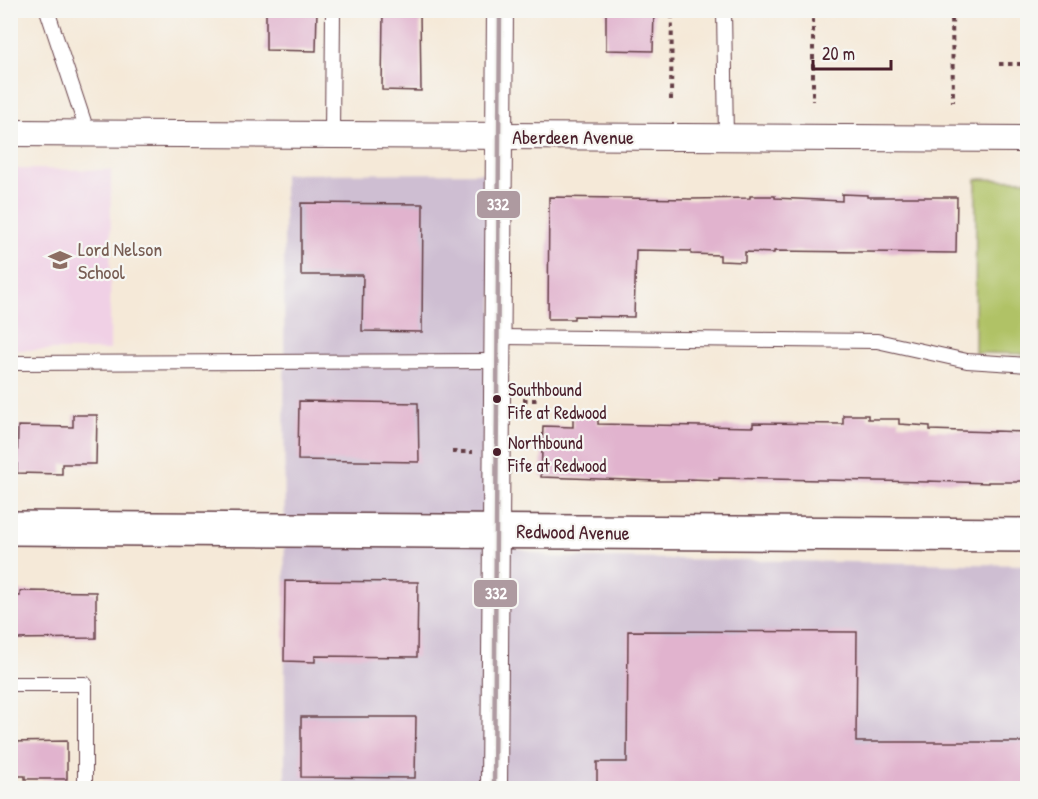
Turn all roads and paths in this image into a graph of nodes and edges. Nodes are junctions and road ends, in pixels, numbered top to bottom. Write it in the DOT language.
graph roads {
  1 [pos="47,10"];
  2 [pos="333,10"];
  3 [pos="500,10"];
  4 [pos="672,10"];
  5 [pos="724,10"];
  6 [pos="813,10"];
  7 [pos="952,10"];
  8 [pos="999,64"];
  9 [pos="1028,64"];
  10 [pos="671,100"];
  11 [pos="813,101"];
  12 [pos="953,102"];
  13 [pos="10,133"];
  14 [pos="88,134"];
  15 [pos="332,135"];
  16 [pos="499,136"];
  17 [pos="726,138"];
  18 [pos="1028,139"];
  19 [pos="497,349"];
  20 [pos="10,363"];
  21 [pos="1028,365"];
  22 [pos="519,400"];
  23 [pos="540,400"];
  24 [pos="452,452"];
  25 [pos="477,452"];
  26 [pos="10,528"];
  27 [pos="496,531"];
  28 [pos="1028,535"];
  29 [pos="10,684"];
  30 [pos="85,789"];
  31 [pos="494,789"];
  1 -- 14 [label="lane"];
  2 -- 15 [label="lane"];
  3 -- 16 [label="street"];
  4 -- 10 [label="path"];
  5 -- 17 [label="lane"];
  6 -- 11 [label="path"];
  7 -- 12 [label="path"];
  8 -- 9 [label="path"];
  13 -- 14 [label="street, Aberdeen Avenue"];
  14 -- 15 [label="street, Aberdeen Avenue"];
  15 -- 16 [label="street, Aberdeen Avenue"];
  16 -- 17 [label="street, Aberdeen Avenue"];
  16 -- 19 [label="street"];
  17 -- 18 [label="street, Aberdeen Avenue"];
  19 -- 20 [label="lane"];
  19 -- 21 [label="lane"];
  19 -- 27 [label="street"];
  22 -- 23 [label="path"];
  24 -- 25 [label="path"];
  26 -- 27 [label="street, Redwood Avenue"];
  27 -- 28 [label="street, Redwood Avenue"];
  27 -- 31 [label="street"];
  29 -- 30 [label="lane"];
}
